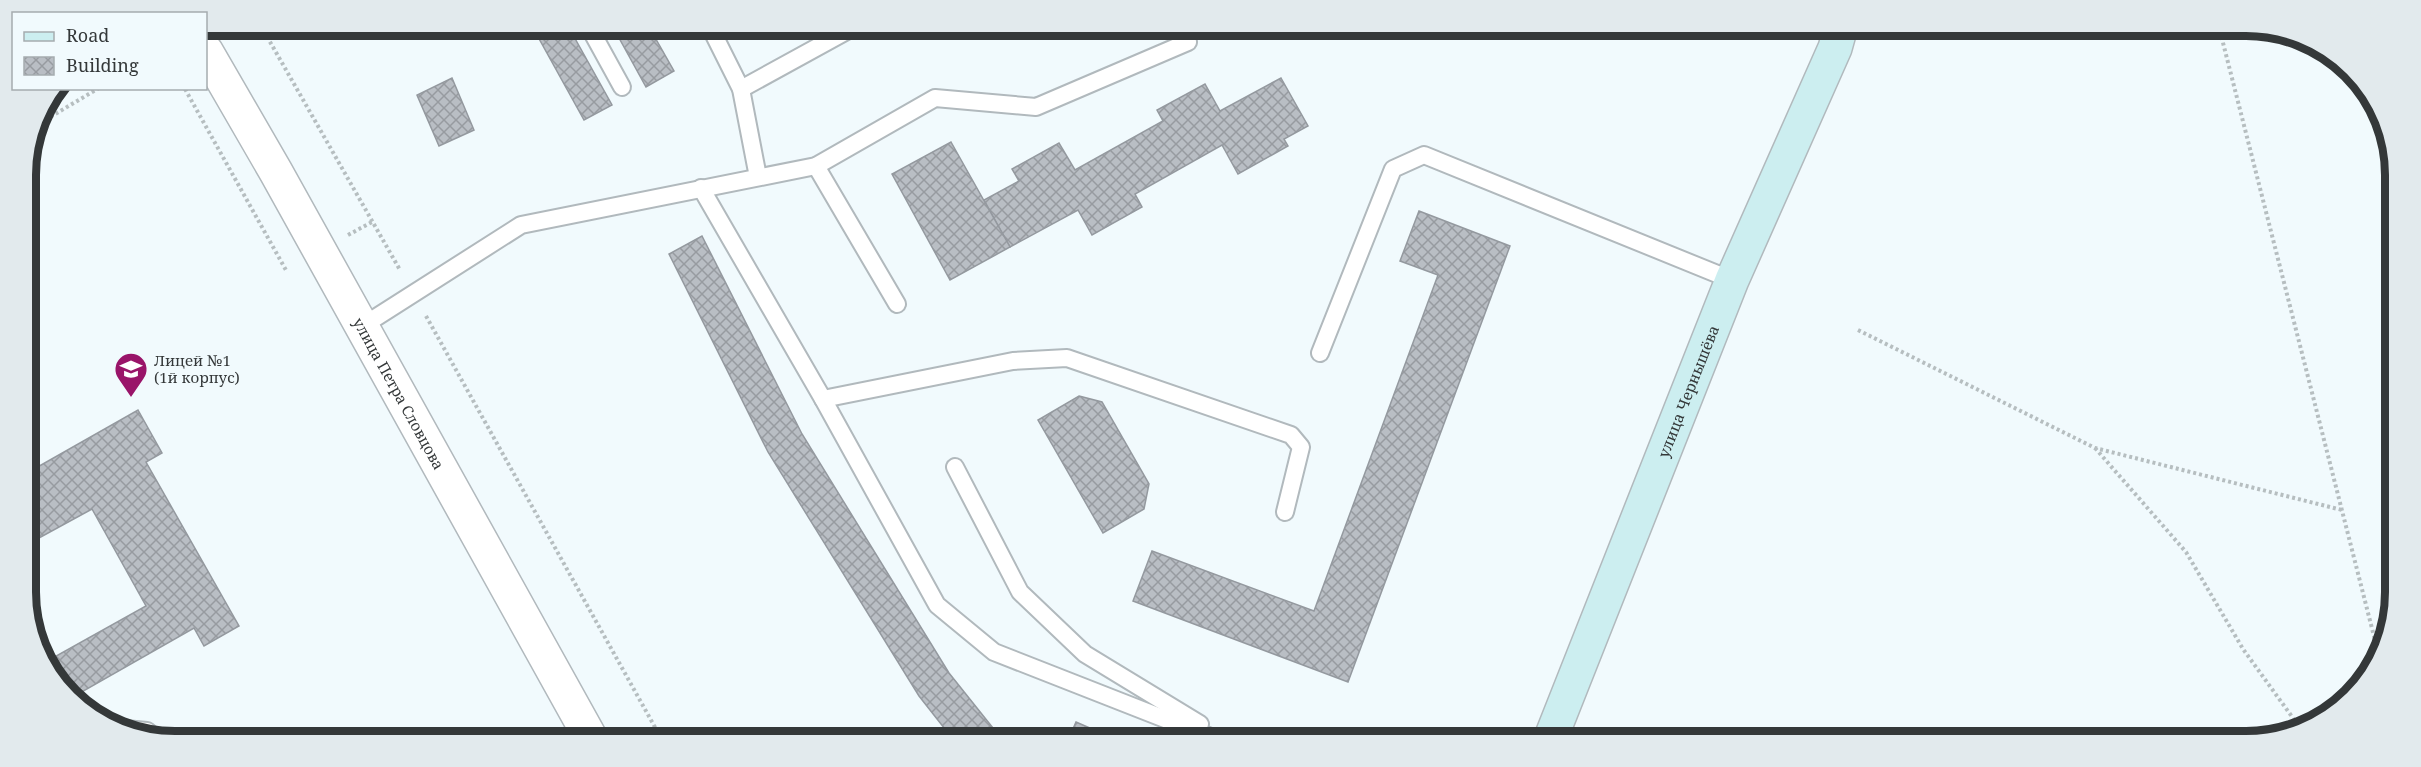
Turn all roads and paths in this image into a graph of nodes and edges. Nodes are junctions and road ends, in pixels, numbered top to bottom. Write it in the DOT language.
graph roads {
  1 [pos="267,36"];
  2 [pos="593,36"];
  3 [pos="715,36"];
  4 [pos="837,36"];
  5 [pos="1841,36"];
  6 [pos="2221,36"];
  7 [pos="1188,42"];
  8 [pos="207,53"];
  9 [pos="622,87"];
  10 [pos="741,88"];
  11 [pos="96,90"];
  12 [pos="186,90"];
  13 [pos="49,118"];
  14 [pos="816,166"];
  15 [pos="758,177"];
  16 [pos="701,189"];
  17 [pos="372,222"];
  18 [pos="342,238"];
  19 [pos="286,272"];
  20 [pos="1732,280"];
  21 [pos="413,293"];
  22 [pos="897,304"];
  23 [pos="361,327"];
  24 [pos="1858,330"];
  25 [pos="1320,353"];
  26 [pos="823,399"];
  27 [pos="2095,448"];
  28 [pos="955,467"];
  29 [pos="2342,510"];
  30 [pos="1285,512"];
  31 [pos="2376,643"];
  32 [pos="2295,721"];
  33 [pos="587,731"];
  34 [pos="657,731"];
  35 [pos="1196,731"];
  36 [pos="1210,731"];
  37 [pos="1554,731"];
  1 -- 17 [label="path"];
  2 -- 9 [label="lane"];
  3 -- 10 [label="lane"];
  4 -- 10 [label="lane"];
  5 -- 20 [label="street, улица Чернышёва"];
  6 -- 29 [label="path"];
  7 -- 14 [label="lane"];
  8 -- 23 [label="street, улица Петра Словцова"];
  10 -- 15 [label="lane"];
  11 -- 13 [label="path"];
  12 -- 19 [label="path"];
  14 -- 15 [label="lane"];
  14 -- 22 [label="lane"];
  15 -- 16 [label="lane"];
  16 -- 21 [label="lane"];
  16 -- 26 [label="lane"];
  17 -- 18 [label="path"];
  17 -- 21 [label="path"];
  20 -- 25 [label="lane"];
  20 -- 37 [label="street, улица Чернышёва"];
  21 -- 23 [label="lane"];
  21 -- 34 [label="path"];
  23 -- 33 [label="street, улица Петра Словцова"];
  24 -- 27 [label="path"];
  26 -- 30 [label="lane"];
  26 -- 35 [label="lane"];
  27 -- 29 [label="path"];
  27 -- 32 [label="path"];
  28 -- 36 [label="lane"];
  29 -- 31 [label="path"];
}
